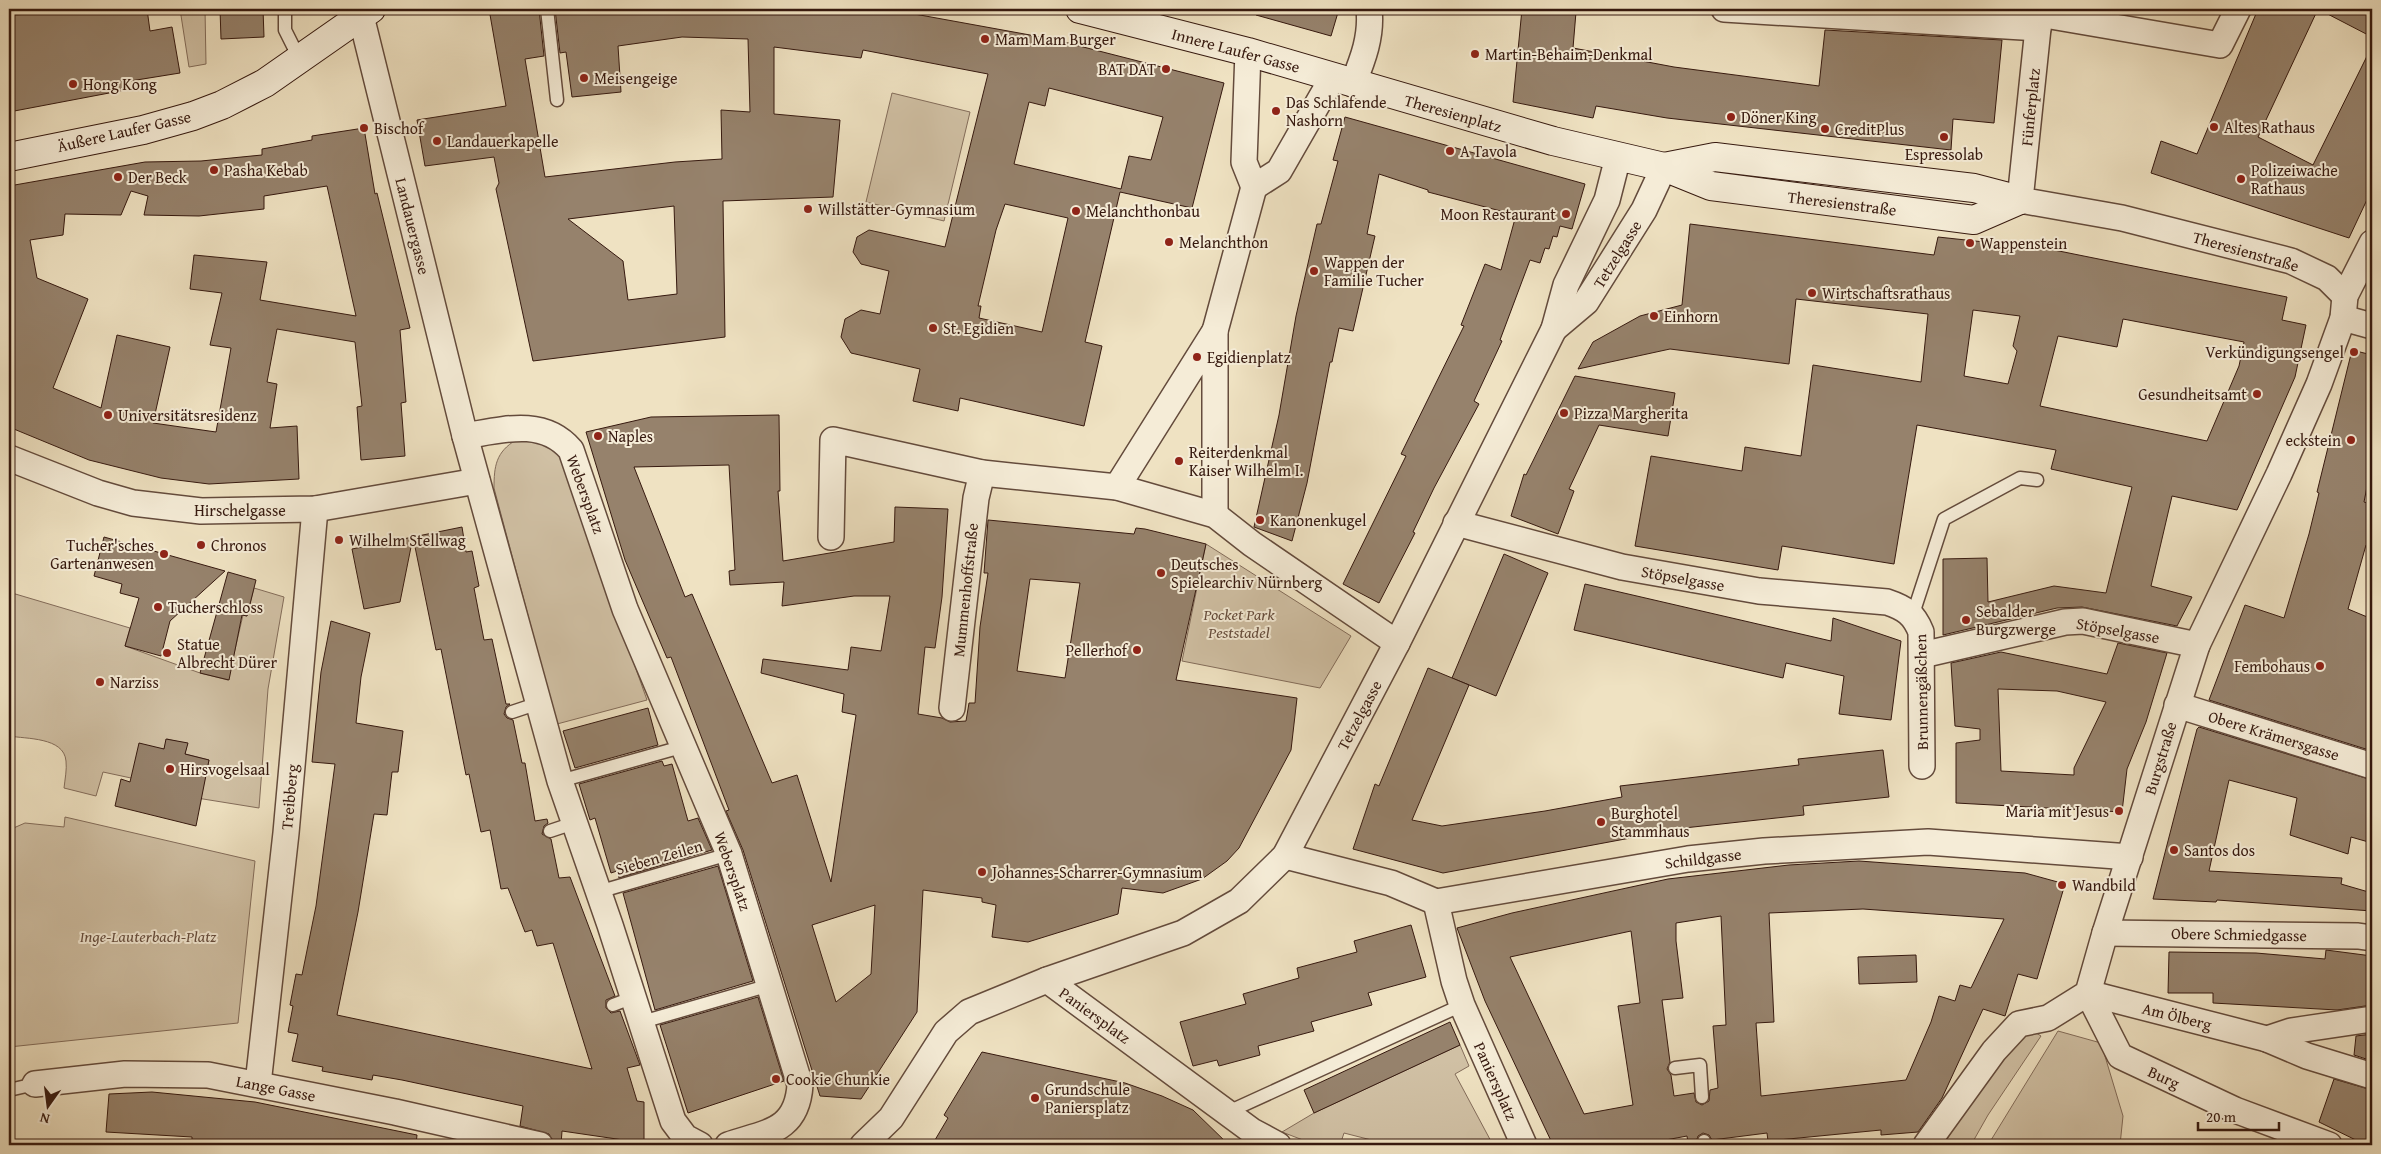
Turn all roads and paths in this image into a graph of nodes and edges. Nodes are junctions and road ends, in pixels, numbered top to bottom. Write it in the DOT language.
graph roads {
  1 [pos="285,9"];
  2 [pos="547,9"];
  3 [pos="1080,9"];
  4 [pos="1369,9"];
  5 [pos="1724,9"];
  6 [pos="2238,9"];
  7 [pos="364,11"];
  8 [pos="2039,17"];
  9 [pos="1248,52"];
  10 [pos="300,60"];
  11 [pos="1343,80"];
  12 [pos="556,100"];
  13 [pos="1553,141"];
  14 [pos="1618,156"];
  15 [pos="9,157"];
  16 [pos="1664,167"];
  17 [pos="1916,180"];
  18 [pos="1254,187"];
  19 [pos="2020,200"];
  20 [pos="1912,212"];
  21 [pos="2372,243"];
  22 [pos="2344,307"];
  23 [pos="2372,326"];
  24 [pos="1554,329"];
  25 [pos="1215,330"];
  26 [pos="464,436"];
  27 [pos="9,458"];
  28 [pos="982,473"];
  29 [pos="2037,480"];
  30 [pos="477,481"];
  31 [pos="1117,487"];
  32 [pos="315,509"];
  33 [pos="1215,515"];
  34 [pos="1456,523"];
  35 [pos="831,538"];
  36 [pos="1913,614"];
  37 [pos="1396,643"];
  38 [pos="2197,645"];
  39 [pos="1922,655"];
  40 [pos="539,703"];
  41 [pos="2177,705"];
  42 [pos="952,708"];
  43 [pos="512,712"];
  44 [pos="685,746"];
  45 [pos="1922,766"];
  46 [pos="2372,766"];
  47 [pos="560,781"];
  48 [pos="574,823"];
  49 [pos="550,831"];
  50 [pos="729,854"];
  51 [pos="1285,856"];
  52 [pos="2130,857"];
  53 [pos="598,892"];
  54 [pos="1436,902"];
  55 [pos="2105,933"];
  56 [pos="2372,938"];
  57 [pos="1047,980"];
  58 [pos="770,985"];
  59 [pos="2088,994"];
  60 [pos="1462,1005"];
  61 [pos="2372,1019"];
  62 [pos="642,1022"];
  63 [pos="2267,1040"];
  64 [pos="1675,1068"];
  65 [pos="2372,1076"];
  66 [pos="35,1084"];
  67 [pos="258,1084"];
  68 [pos="9,1090"];
  69 [pos="1702,1097"];
  70 [pos="1228,1112"];
  71 [pos="540,1145"];
  72 [pos="700,1145"];
  73 [pos="728,1145"];
  74 [pos="863,1145"];
  75 [pos="1278,1145"];
  76 [pos="1524,1145"];
  77 [pos="1926,1145"];
  78 [pos="2328,1145"];
  1 -- 10 [label="lane"];
  2 -- 12 [label="lane"];
  3 -- 9 [label="street, Innere Laufer Gasse"];
  4 -- 11 [label="street"];
  5 -- 8 [label="street"];
  6 -- 8 [label="street"];
  7 -- 10 [label="street, Äußere Laufer Gasse"];
  7 -- 26 [label="street, Landauergasse"];
  8 -- 19 [label="street, Fünferplatz"];
  9 -- 11 [label="street, Innere Laufer Gasse"];
  9 -- 18 [label="street"];
  10 -- 15 [label="street, Äußere Laufer Gasse"];
  11 -- 13 [label="street, Theresienplatz"];
  11 -- 18 [label="street"];
  13 -- 14 [label="street, Theresienstraße"];
  14 -- 16 [label="street, Theresienstraße"];
  14 -- 24 [label="street, Tetzelgasse"];
  16 -- 17 [label="street, Theresienstraße"];
  16 -- 20 [label="street, Theresienstraße"];
  16 -- 24 [label="street, Tetzelgasse"];
  17 -- 19 [label="street, Theresienstraße"];
  17 -- 20 [label="street"];
  18 -- 25 [label="street"];
  19 -- 20 [label="street, Theresienstraße"];
  19 -- 22 [label="street, Theresienstraße"];
  21 -- 22 [label="street, Burgstraße"];
  22 -- 23 [label="street"];
  22 -- 38 [label="street, Burgstraße"];
  24 -- 34 [label="street, Tetzelgasse"];
  25 -- 31 [label="street"];
  25 -- 33 [label="street"];
  26 -- 30 [label="street"];
  26 -- 44 [label="street, Webersplatz"];
  27 -- 32 [label="street, Hirschelgasse"];
  28 -- 31 [label="street"];
  28 -- 35 [label="street"];
  28 -- 42 [label="street, Mummenhoffstraße"];
  29 -- 36 [label="lane, Brunnengäßchen"];
  30 -- 32 [label="street, Hirschelgasse"];
  30 -- 40 [label="street"];
  31 -- 33 [label="street"];
  32 -- 67 [label="street, Treibberg"];
  33 -- 37 [label="street"];
  34 -- 36 [label="street, Stöpselgasse"];
  34 -- 37 [label="street, Tetzelgasse"];
  36 -- 39 [label="street, Brunnengäßchen"];
  37 -- 51 [label="street, Tetzelgasse"];
  38 -- 39 [label="street, Stöpselgasse"];
  38 -- 41 [label="street, Burgstraße"];
  39 -- 45 [label="street, Brunnengäßchen"];
  40 -- 43 [label="lane"];
  40 -- 47 [label="street"];
  41 -- 46 [label="street, Obere Krämersgasse"];
  41 -- 52 [label="street, Burgstraße"];
  44 -- 47 [label="lane"];
  44 -- 50 [label="street, Webersplatz"];
  47 -- 48 [label="street"];
  48 -- 49 [label="lane"];
  48 -- 53 [label="street"];
  50 -- 53 [label="lane, Sieben Zeilen"];
  50 -- 58 [label="street, Webersplatz"];
  51 -- 54 [label="street"];
  51 -- 57 [label="street, Tetzelgasse"];
  52 -- 54 [label="street, Schildgasse"];
  52 -- 55 [label="street, Burgstraße"];
  53 -- 62 [label="street"];
  54 -- 60 [label="street, Paniersplatz"];
  55 -- 56 [label="street, Obere Schmiedgasse"];
  55 -- 59 [label="street, Burgstraße"];
  57 -- 70 [label="street, Paniersplatz"];
  57 -- 74 [label="street, Paniersplatz"];
  58 -- 62 [label="lane"];
  58 -- 73 [label="street, Webersplatz"];
  59 -- 63 [label="street, Am Ölberg"];
  59 -- 77 [label="street"];
  59 -- 78 [label="street, Burg"];
  60 -- 70 [label="lane"];
  60 -- 76 [label="street, Paniersplatz"];
  61 -- 63 [label="street"];
  62 -- 72 [label="street"];
  63 -- 65 [label="street, Am Ölberg"];
  64 -- 69 [label="lane"];
  66 -- 67 [label="street, Lange Gasse"];
  66 -- 68 [label="lane, Lange Gasse"];
  67 -- 71 [label="street, Lange Gasse"];
  70 -- 75 [label="street, Paniersplatz"];
}
